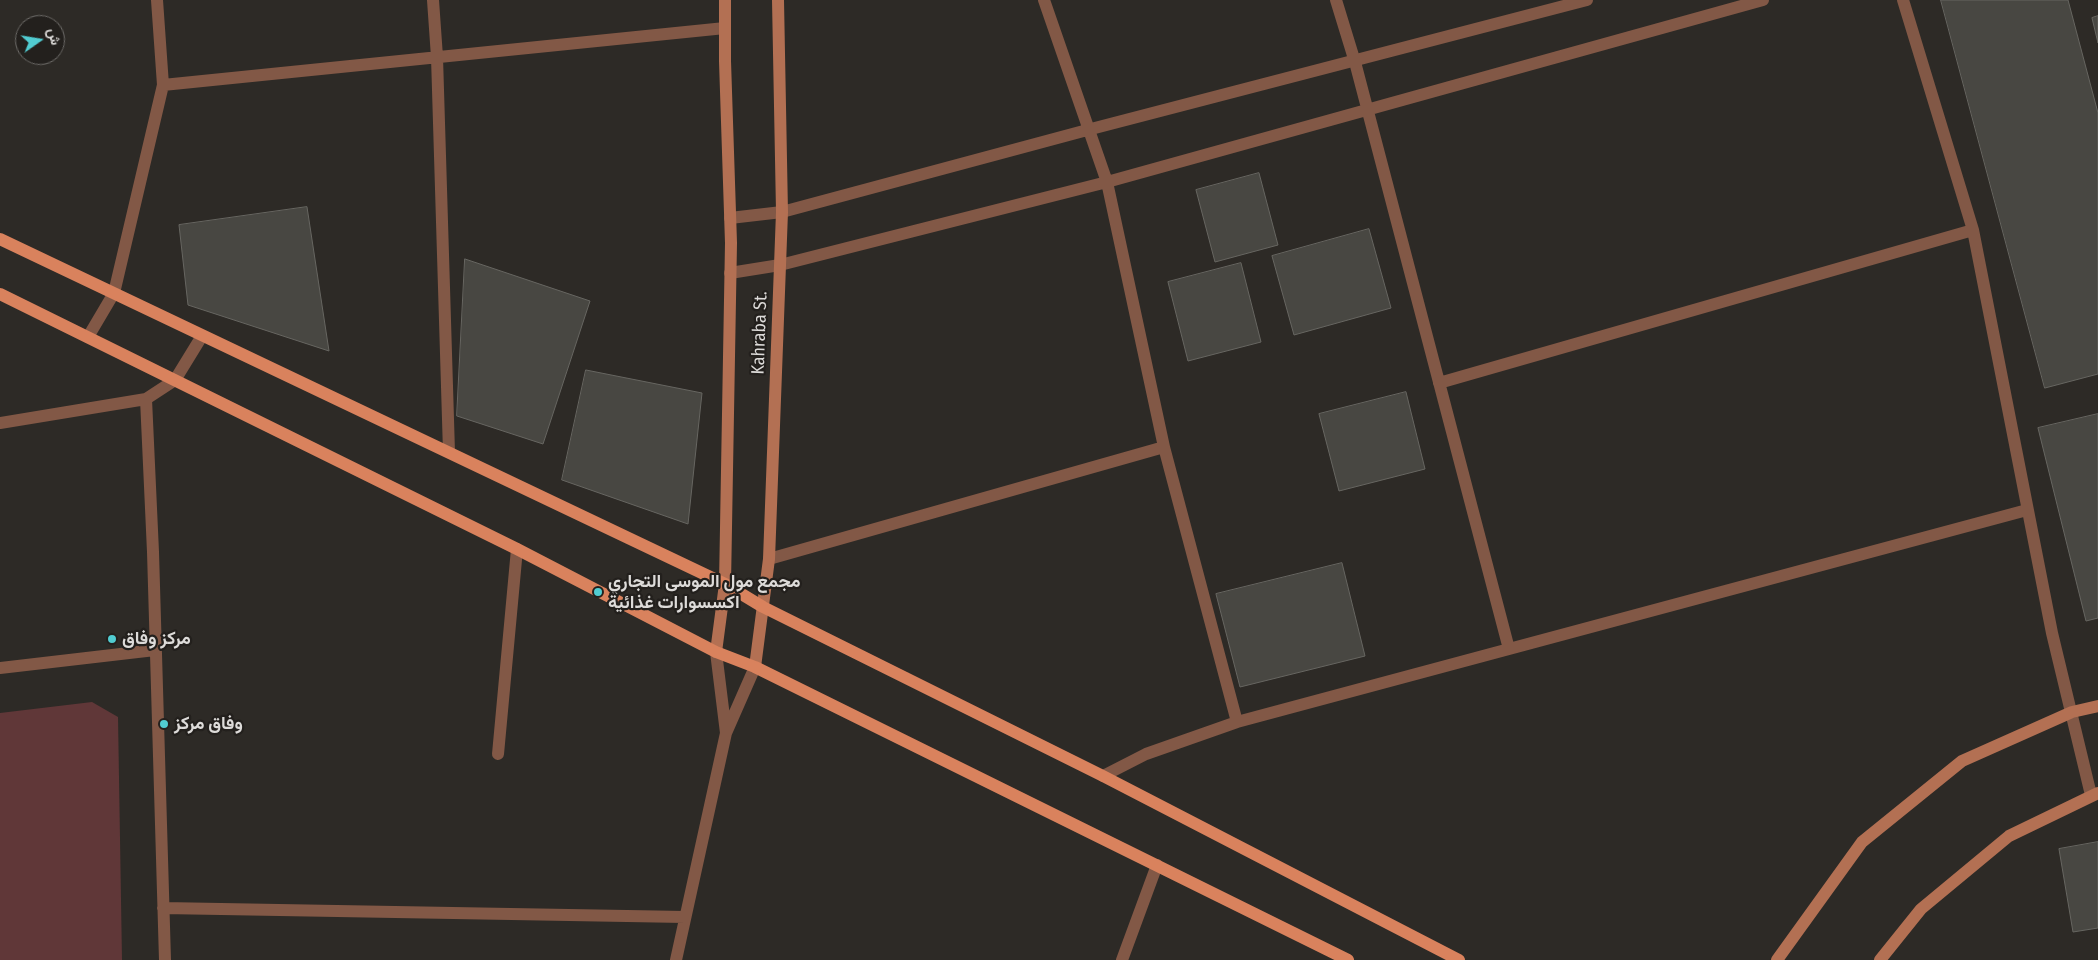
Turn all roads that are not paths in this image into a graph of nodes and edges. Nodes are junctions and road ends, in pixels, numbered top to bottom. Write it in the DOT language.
graph roads {
  1 [pos="157,0"];
  2 [pos="433,0"];
  3 [pos="725,0"];
  4 [pos="778,0"];
  5 [pos="1044,0"];
  6 [pos="1336,0"];
  7 [pos="1587,0"];
  8 [pos="1763,0"];
  9 [pos="1903,0"];
  10 [pos="725,28"];
  11 [pos="437,58"];
  12 [pos="1355,62"];
  13 [pos="163,85"];
  14 [pos="1367,109"];
  15 [pos="1090,129"];
  16 [pos="1108,182"];
  17 [pos="782,212"];
  18 [pos="730,218"];
  19 [pos="1973,230"];
  20 [pos="0,239"];
  21 [pos="780,266"];
  22 [pos="730,273"];
  23 [pos="114,293"];
  24 [pos="0,294"];
  25 [pos="202,336"];
  26 [pos="88,338"];
  27 [pos="175,380"];
  28 [pos="1439,383"];
  29 [pos="146,399"];
  30 [pos="0,423"];
  31 [pos="1164,447"];
  32 [pos="449,452"];
  33 [pos="2027,510"];
  34 [pos="518,549"];
  35 [pos="769,559"];
  36 [pos="725,584"];
  37 [pos="763,606"];
  38 [pos="1509,649"];
  39 [pos="155,650"];
  40 [pos="716,652"];
  41 [pos="755,667"];
  42 [pos="0,668"];
  43 [pos="2098,706"];
  44 [pos="2072,712"];
  45 [pos="1237,722"];
  46 [pos="726,733"];
  47 [pos="498,754"];
  48 [pos="1103,776"];
  49 [pos="2095,794"];
  50 [pos="1156,865"];
  51 [pos="163,908"];
  52 [pos="685,916"];
  53 [pos="1326,954"];
  54 [pos="165,960"];
  55 [pos="676,960"];
  56 [pos="1122,960"];
  57 [pos="1348,960"];
  58 [pos="1459,960"];
  59 [pos="1777,960"];
  60 [pos="1880,960"];
  1 -- 13 [label="street"];
  2 -- 11 [label="street"];
  3 -- 10 [label="main road, Kahraba St."];
  4 -- 17 [label="main road, Kahraba St."];
  5 -- 15 [label="street"];
  6 -- 12 [label="street"];
  7 -- 12 [label="street"];
  8 -- 14 [label="street"];
  9 -- 19 [label="street"];
  10 -- 11 [label="street"];
  10 -- 18 [label="main road, Kahraba St."];
  11 -- 13 [label="street"];
  11 -- 32 [label="street"];
  12 -- 14 [label="street"];
  12 -- 15 [label="street"];
  13 -- 23 [label="street"];
  14 -- 16 [label="street"];
  14 -- 28 [label="street"];
  15 -- 16 [label="street"];
  15 -- 17 [label="street"];
  16 -- 21 [label="street"];
  16 -- 31 [label="street"];
  17 -- 18 [label="street"];
  17 -- 21 [label="main road, Kahraba St."];
  18 -- 22 [label="main road, Kahraba St."];
  19 -- 28 [label="street"];
  19 -- 33 [label="street"];
  20 -- 23 [label="main road"];
  21 -- 22 [label="street"];
  21 -- 35 [label="main road, Kahraba St."];
  22 -- 36 [label="main road, Kahraba St."];
  23 -- 25 [label="main road"];
  23 -- 26 [label="street"];
  24 -- 26 [label="main road"];
  25 -- 27 [label="street"];
  25 -- 32 [label="main road"];
  26 -- 27 [label="main road"];
  27 -- 29 [label="street"];
  27 -- 34 [label="main road"];
  28 -- 38 [label="street"];
  29 -- 30 [label="street"];
  29 -- 39 [label="street"];
  31 -- 35 [label="street"];
  31 -- 45 [label="street"];
  32 -- 36 [label="main road"];
  33 -- 38 [label="street"];
  33 -- 44 [label="street"];
  34 -- 40 [label="main road"];
  34 -- 47 [label="street"];
  35 -- 37 [label="main road, Kahraba St."];
  36 -- 37 [label="main road"];
  36 -- 40 [label="main road, Kahraba St."];
  37 -- 41 [label="main road, Kahraba St."];
  37 -- 48 [label="main road"];
  38 -- 45 [label="street"];
  39 -- 42 [label="street"];
  39 -- 51 [label="street"];
  40 -- 41 [label="main road"];
  40 -- 46 [label="street"];
  41 -- 46 [label="street"];
  41 -- 50 [label="main road"];
  43 -- 44 [label="main road"];
  44 -- 49 [label="street"];
  44 -- 59 [label="main road"];
  45 -- 48 [label="street"];
  46 -- 52 [label="street"];
  48 -- 58 [label="main road"];
  49 -- 60 [label="main road"];
  50 -- 53 [label="main road"];
  50 -- 56 [label="street"];
  51 -- 52 [label="street"];
  51 -- 54 [label="street"];
  52 -- 55 [label="street"];
  53 -- 57 [label="main road"];
}
